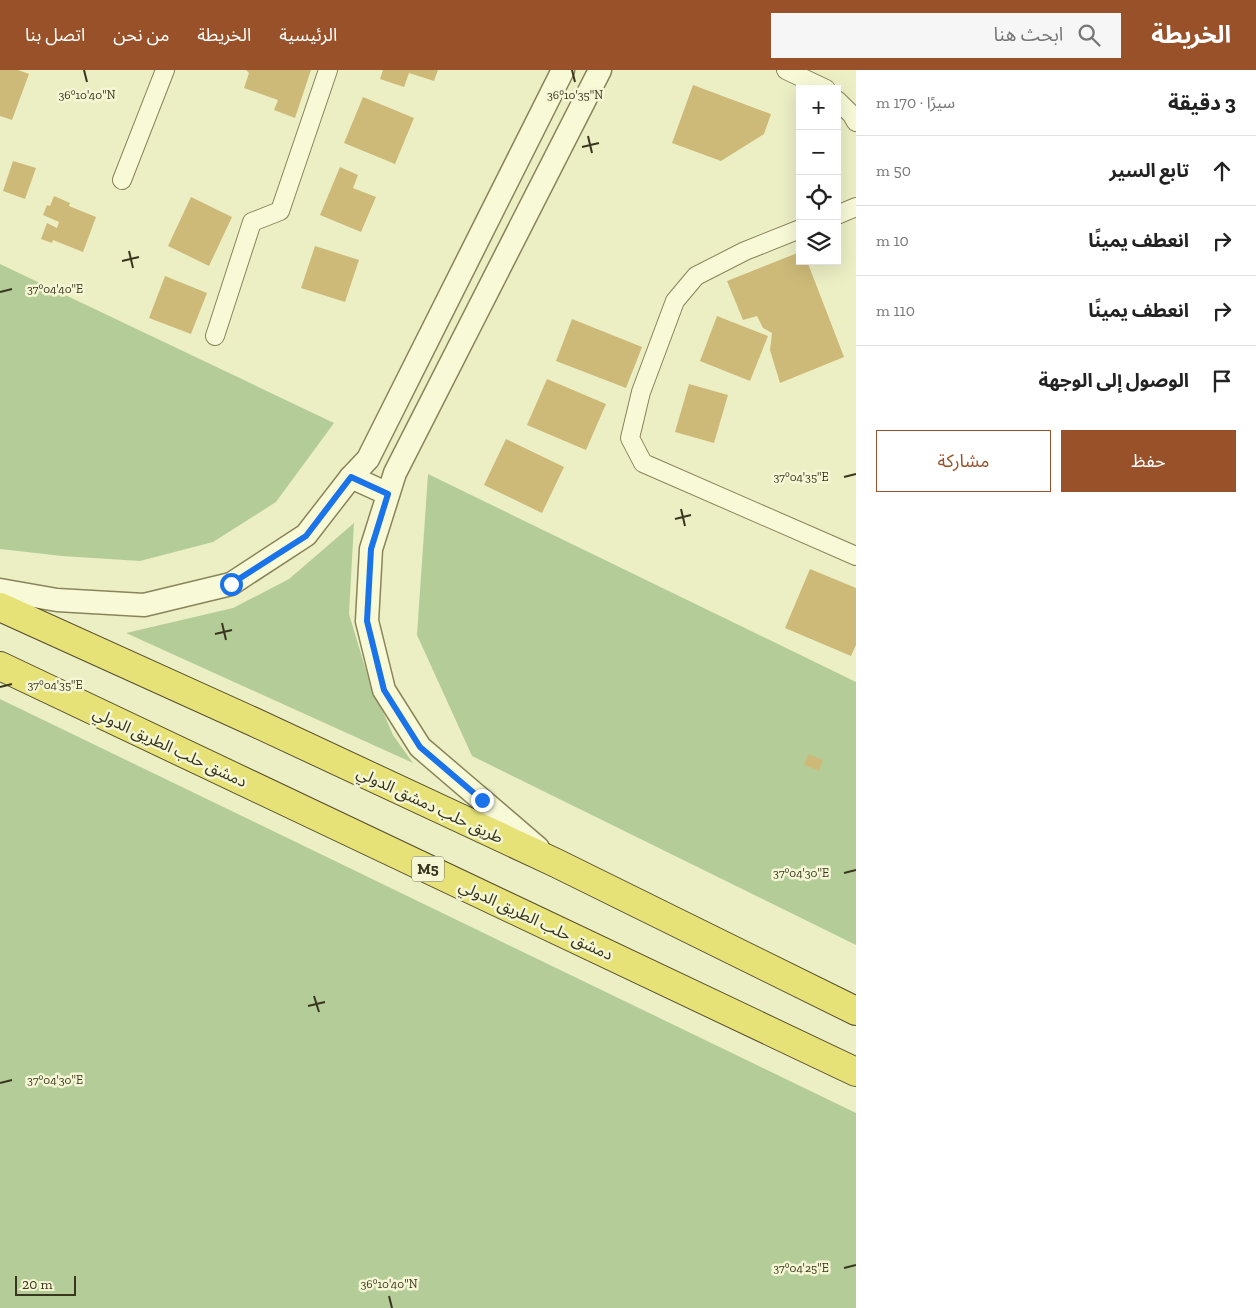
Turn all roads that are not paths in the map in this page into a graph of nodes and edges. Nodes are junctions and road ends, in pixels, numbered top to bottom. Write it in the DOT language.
graph roads {
  1 [pos="165,70"];
  2 [pos="328,70"];
  3 [pos="563,70"];
  4 [pos="600,70"];
  5 [pos="795,72"];
  6 [pos="819,85"];
  7 [pos="841,104"];
  8 [pos="856,122"];
  9 [pos="122,180"];
  10 [pos="856,207"];
  11 [pos="841,213"];
  12 [pos="796,231"];
  13 [pos="215,336"];
  14 [pos="351,477"];
  15 [pos="388,494"];
  16 [pos="856,556"];
  17 [pos="0,590"];
  18 [pos="0,608"];
  19 [pos="0,666"];
  20 [pos="556,863"];
  21 [pos="856,1011"];
  22 [pos="856,1072"];
  1 -- 9 [label="street"];
  2 -- 13 [label="street"];
  3 -- 14 [label="street"];
  4 -- 15 [label="street"];
  5 -- 6 [label="street"];
  7 -- 8 [label="street"];
  10 -- 11 [label="street"];
  12 -- 16 [label="street"];
  14 -- 15 [label="street"];
  14 -- 17 [label="street"];
  15 -- 20 [label="street"];
  18 -- 20 [label="highway, طريق حلب دمشق الدولي"];
  19 -- 22 [label="highway, دمشق حلب الطريق الدولي / M5"];
  20 -- 21 [label="highway, طريق حلب دمشق الدولي"];
}
